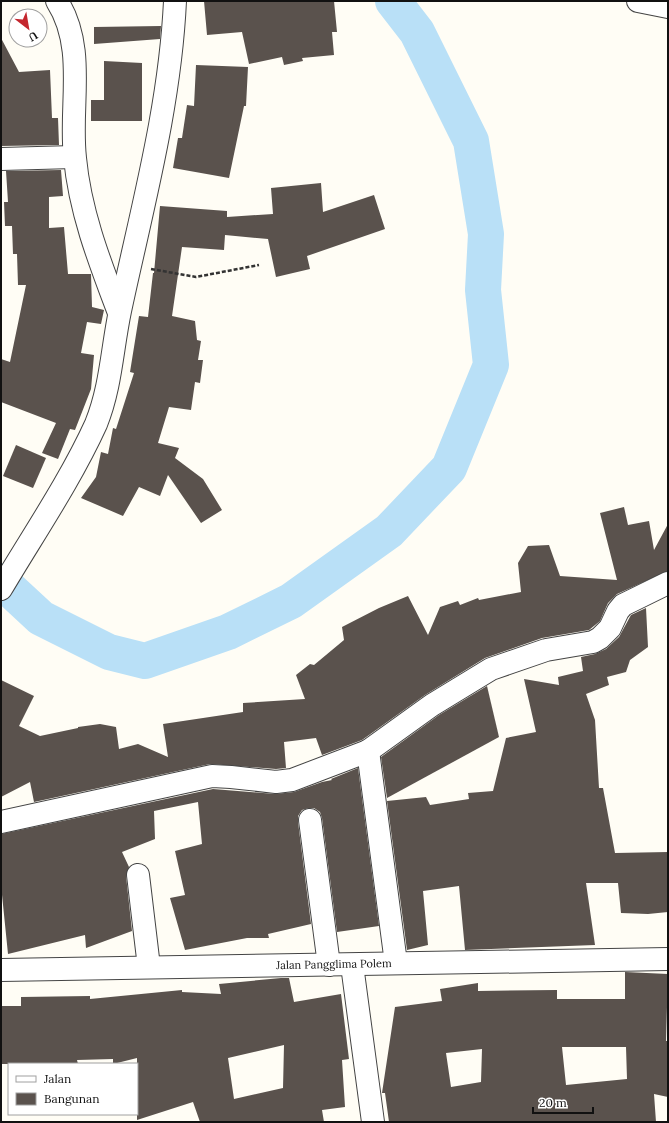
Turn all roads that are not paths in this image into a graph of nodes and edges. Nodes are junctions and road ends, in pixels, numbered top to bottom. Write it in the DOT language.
graph roads {
  1 [pos="57,1"];
  2 [pos="175,1"];
  3 [pos="638,1"];
  4 [pos="668,8"];
  5 [pos="74,157"];
  6 [pos="1,159"];
  7 [pos="120,313"];
  8 [pos="668,583"];
  9 [pos="1,589"];
  10 [pos="368,752"];
  11 [pos="310,820"];
  12 [pos="1,822"];
  13 [pos="138,875"];
  14 [pos="668,959"];
  15 [pos="396,963"];
  16 [pos="329,965"];
  17 [pos="352,965"];
  18 [pos="149,967"];
  19 [pos="1,970"];
  20 [pos="373,1122"];
  1 -- 5 [label="street"];
  2 -- 7 [label="street"];
  3 -- 4 [label="street"];
  5 -- 6 [label="street"];
  5 -- 7 [label="street"];
  7 -- 9 [label="street"];
  8 -- 10 [label="street"];
  10 -- 12 [label="street"];
  10 -- 15 [label="street"];
  11 -- 16 [label="street"];
  13 -- 18 [label="street"];
  14 -- 15 [label="street, Jalan Pangglima Polem"];
  15 -- 17 [label="street, Jalan Pangglima Polem"];
  16 -- 17 [label="street, Jalan Pangglima Polem"];
  16 -- 18 [label="street, Jalan Pangglima Polem"];
  17 -- 20 [label="street"];
  18 -- 19 [label="street, Jalan Pangglima Polem"];
}
